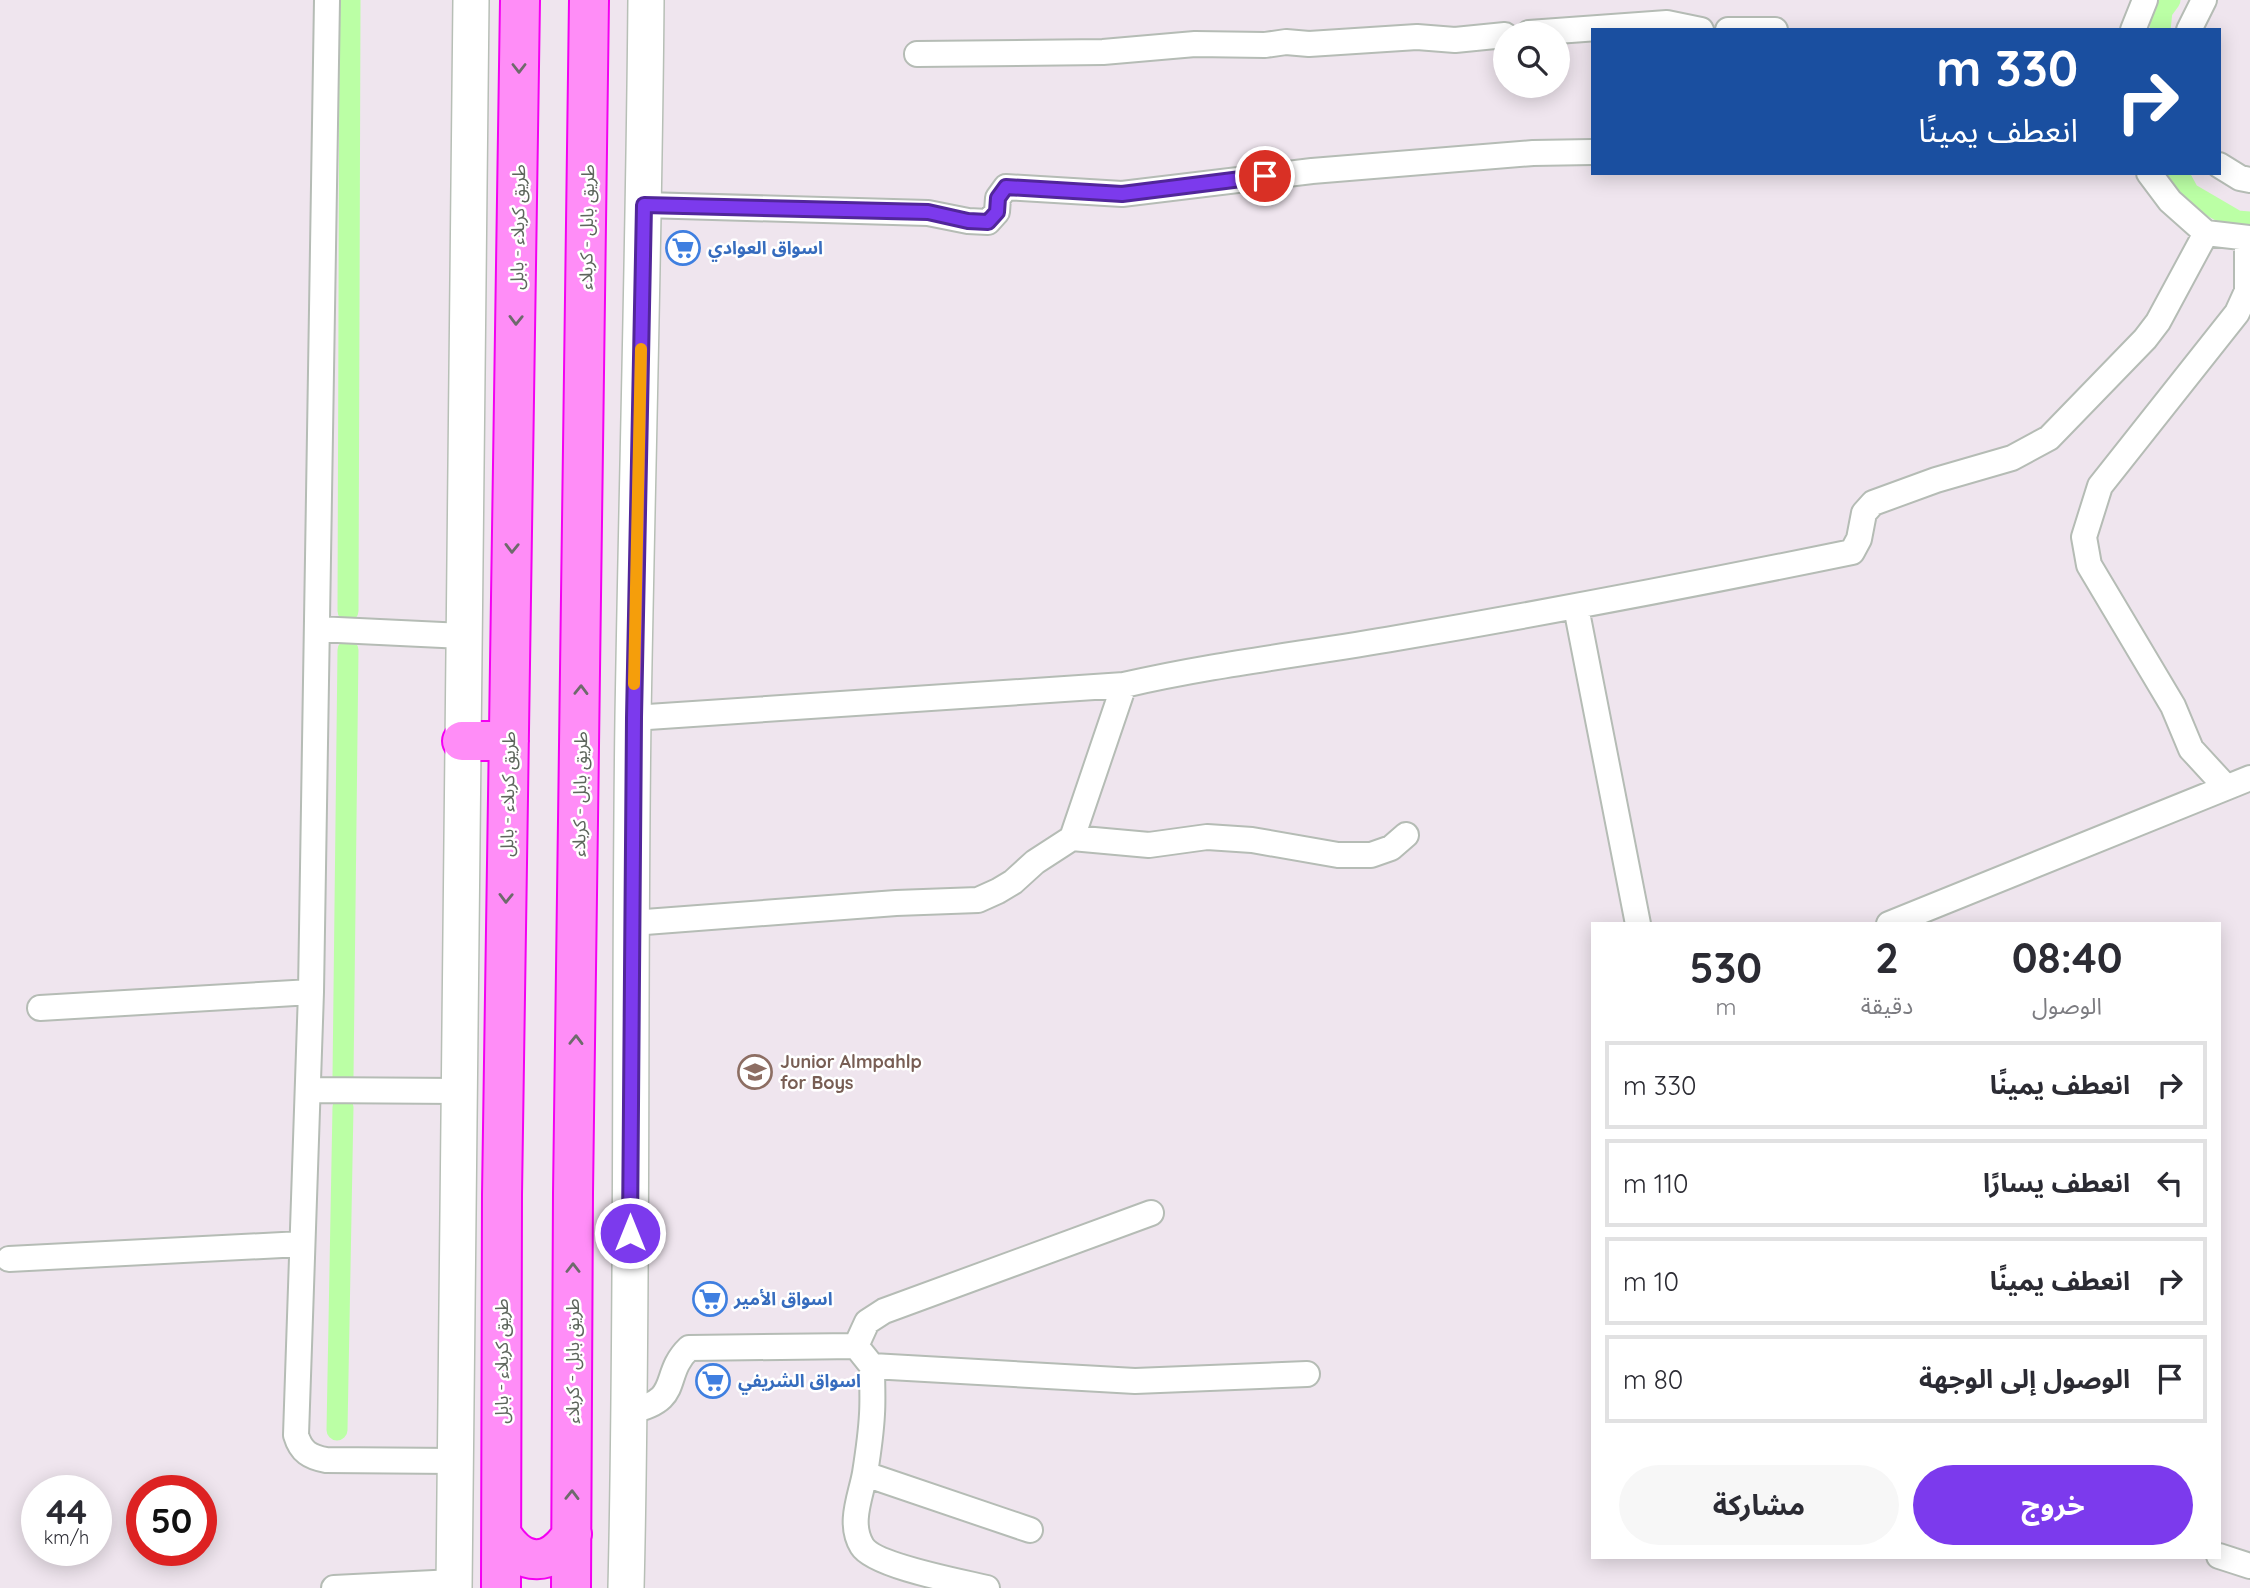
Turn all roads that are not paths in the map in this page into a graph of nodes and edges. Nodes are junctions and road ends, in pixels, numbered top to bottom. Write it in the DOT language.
graph roads {
  1 [pos="327,0"];
  2 [pos="471,0"];
  3 [pos="520,0"];
  4 [pos="589,0"];
  5 [pos="646,0"];
  6 [pos="2145,0"];
  7 [pos="2204,0"];
  8 [pos="1598,28"];
  9 [pos="1691,28"];
  10 [pos="2134,28"];
  11 [pos="2190,28"];
  12 [pos="1591,29"];
  13 [pos="1570,30"];
  14 [pos="1493,36"];
  15 [pos="917,54"];
  16 [pos="1591,152"];
  17 [pos="2221,166"];
  18 [pos="2150,175"];
  19 [pos="2250,180"];
  20 [pos="644,205"];
  21 [pos="2206,233"];
  22 [pos="2249,238"];
  23 [pos="1576,607"];
  24 [pos="317,629"];
  25 [pos="463,636"];
  26 [pos="1124,685"];
  27 [pos="634,718"];
  28 [pos="462,741"];
  29 [pos="509,741"];
  30 [pos="2250,778"];
  31 [pos="2226,788"];
  32 [pos="1406,835"];
  33 [pos="1072,838"];
  34 [pos="1637,922"];
  35 [pos="1893,922"];
  36 [pos="632,923"];
  37 [pos="312,992"];
  38 [pos="40,1008"];
  39 [pos="308,1090"];
  40 [pos="459,1091"];
  41 [pos="1151,1213"];
  42 [pos="301,1244"];
  43 [pos="9,1259"];
  44 [pos="856,1346"];
  45 [pos="872,1366"];
  46 [pos="1307,1374"];
  47 [pos="630,1411"];
  48 [pos="454,1461"];
  49 [pos="865,1475"];
  50 [pos="1030,1530"];
  51 [pos="572,1534"];
  52 [pos="502,1535"];
  53 [pos="2221,1557"];
  54 [pos="2250,1566"];
  55 [pos="454,1585"];
  56 [pos="334,1588"];
  57 [pos="501,1588"];
  58 [pos="571,1588"];
  59 [pos="626,1588"];
  60 [pos="987,1588"];
  1 -- 24 [label="street"];
  2 -- 25 [label="main road"];
  3 -- 29 [label="highway, طريق كربلاء - بابل, one-way"];
  51 -- 4 [label="highway, طريق بابل - كربلاء, one-way"];
  5 -- 20 [label="main road"];
  6 -- 10 [label="street"];
  7 -- 11 [label="street"];
  8 -- 9 [label="street"];
  12 -- 13 [label="street"];
  14 -- 15 [label="street"];
  16 -- 20 [label="street"];
  17 -- 19 [label="street"];
  18 -- 21 [label="street"];
  20 -- 27 [label="main road"];
  21 -- 22 [label="street"];
  21 -- 23 [label="street"];
  22 -- 31 [label="street"];
  23 -- 26 [label="street"];
  23 -- 34 [label="street"];
  24 -- 25 [label="street"];
  24 -- 37 [label="street"];
  25 -- 28 [label="main road"];
  26 -- 27 [label="street"];
  26 -- 33 [label="street"];
  27 -- 36 [label="main road"];
  28 -- 29 [label="highway"];
  28 -- 40 [label="main road"];
  29 -- 52 [label="highway, طريق كربلاء - بابل, one-way"];
  30 -- 31 [label="street"];
  31 -- 35 [label="street"];
  32 -- 33 [label="street"];
  33 -- 36 [label="street"];
  36 -- 47 [label="main road"];
  37 -- 38 [label="street"];
  37 -- 39 [label="street"];
  39 -- 40 [label="street"];
  39 -- 42 [label="street"];
  40 -- 48 [label="main road"];
  41 -- 44 [label="street"];
  42 -- 43 [label="street"];
  42 -- 48 [label="street"];
  44 -- 45 [label="street"];
  44 -- 47 [label="street"];
  45 -- 46 [label="street"];
  45 -- 49 [label="street"];
  47 -- 59 [label="main road"];
  48 -- 55 [label="main road"];
  49 -- 50 [label="street"];
  49 -- 60 [label="street"];
  51 -- 52 [label="highway"];
  51 -- 58 [label="highway, طريق بابل - كربلاء"];
  52 -- 57 [label="highway, طريق كربلاء - بابل"];
  53 -- 54 [label="street"];
  55 -- 56 [label="street"];
}
